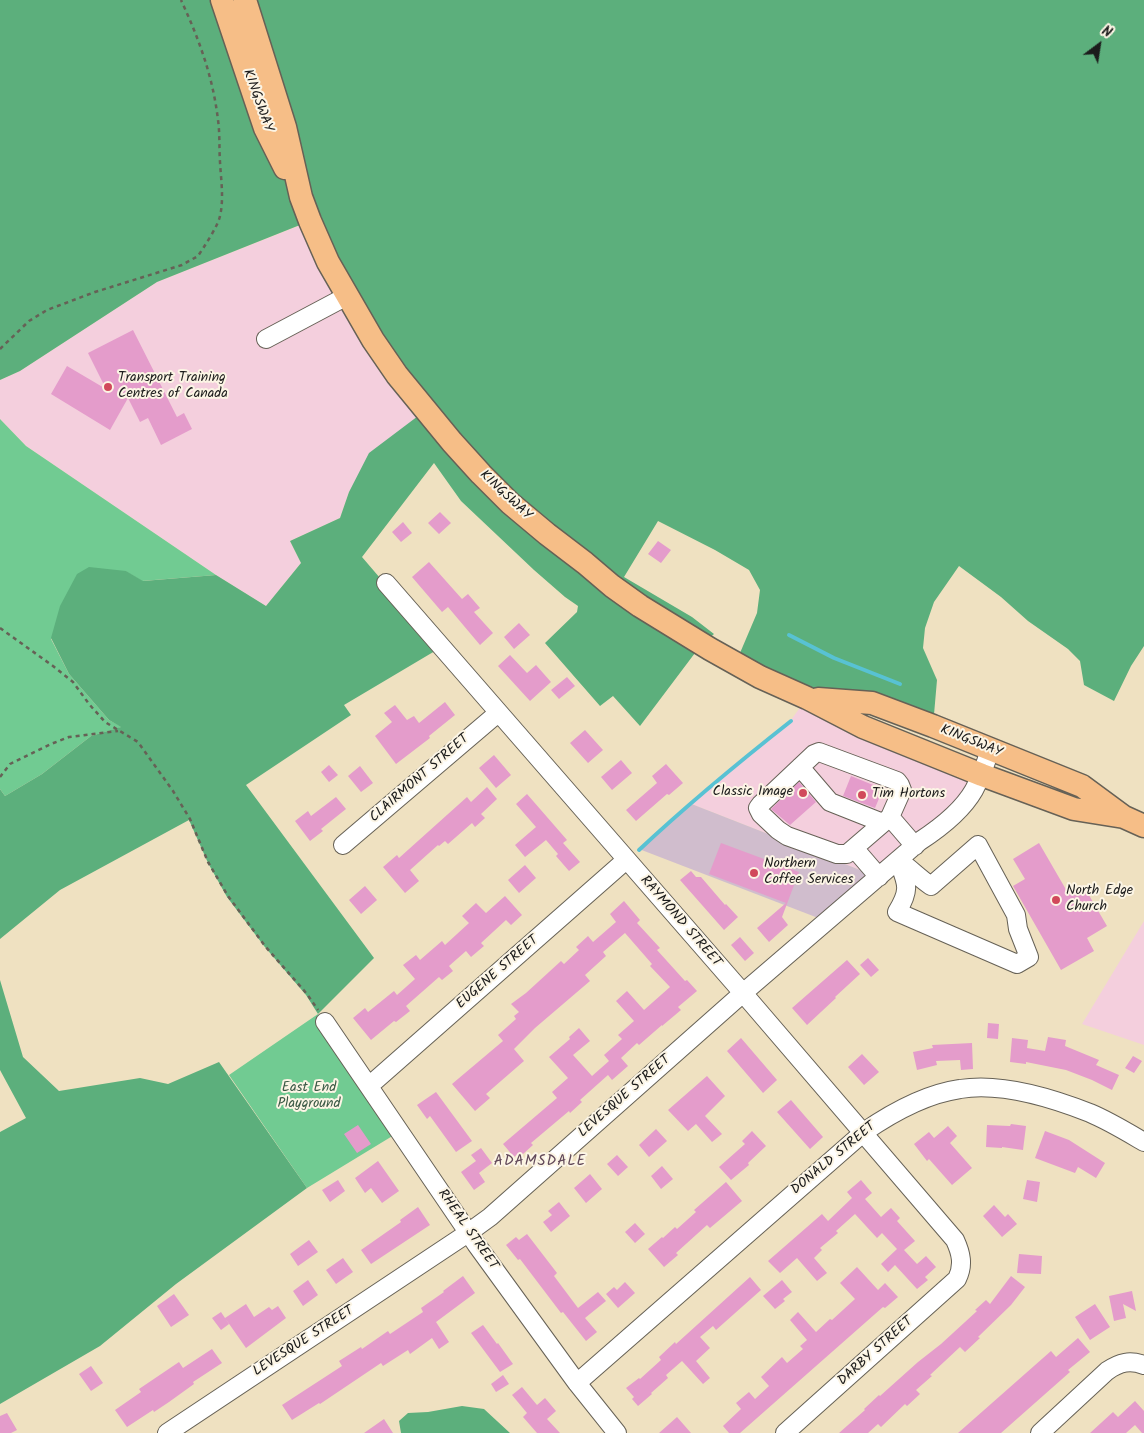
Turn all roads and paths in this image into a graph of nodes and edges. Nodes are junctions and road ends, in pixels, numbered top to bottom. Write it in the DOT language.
graph roads {
  1 [pos="181,0"];
  2 [pos="222,0"];
  3 [pos="245,0"];
  4 [pos="301,197"];
  5 [pos="347,296"];
  6 [pos="266,339"];
  7 [pos="0,349"];
  8 [pos="386,583"];
  9 [pos="0,628"];
  10 [pos="808,698"];
  11 [pos="498,712"];
  12 [pos="119,731"];
  13 [pos="990,749"];
  14 [pos="800,767"];
  15 [pos="982,774"];
  16 [pos="0,777"];
  17 [pos="886,820"];
  18 [pos="1134,821"];
  19 [pos="343,845"];
  20 [pos="915,846"];
  21 [pos="854,848"];
  22 [pos="626,860"];
  23 [pos="898,860"];
  24 [pos="879,877"];
  25 [pos="743,993"];
  26 [pos="325,1022"];
  27 [pos="369,1086"];
  28 [pos="864,1132"];
  29 [pos="1144,1142"];
  30 [pos="468,1233"];
  31 [pos="961,1267"];
  32 [pos="1144,1365"];
  33 [pos="577,1383"];
  34 [pos="167,1433"];
  35 [pos="617,1433"];
  36 [pos="785,1433"];
  37 [pos="1040,1433"];
  1 -- 7 [label="path"];
  2 -- 4 [label="main road, KINGSWAY"];
  3 -- 4 [label="main road, KINGSWAY"];
  4 -- 5 [label="main road, KINGSWAY"];
  5 -- 6 [label="street"];
  5 -- 10 [label="main road, KINGSWAY"];
  8 -- 11 [label="street, RAYMOND STREET"];
  9 -- 12 [label="path"];
  10 -- 13 [label="main road, KINGSWAY"];
  10 -- 15 [label="main road, KINGSWAY"];
  11 -- 19 [label="street, CLAIRMONT STREET"];
  11 -- 22 [label="street, RAYMOND STREET"];
  12 -- 16 [label="path"];
  12 -- 26 [label="path"];
  13 -- 15 [label="street, LEVESQUE STREET"];
  13 -- 18 [label="main road, KINGSWAY"];
  14 -- 17 [label="street"];
  14 -- 17 [label="street"];
  14 -- 21 [label="street"];
  15 -- 18 [label="main road, KINGSWAY"];
  15 -- 20 [label="street, LEVESQUE STREET"];
  17 -- 20 [label="street"];
  17 -- 21 [label="street"];
  20 -- 23 [label="street, LEVESQUE STREET"];
  21 -- 24 [label="street"];
  22 -- 25 [label="street, RAYMOND STREET"];
  22 -- 27 [label="street, EUGENE STREET"];
  23 -- 23 [label="street"];
  23 -- 24 [label="street, LEVESQUE STREET"];
  24 -- 25 [label="street, LEVESQUE STREET"];
  25 -- 28 [label="street, RAYMOND STREET"];
  25 -- 30 [label="street, LEVESQUE STREET"];
  26 -- 27 [label="street, RHEAL STREET"];
  27 -- 30 [label="street, RHEAL STREET"];
  28 -- 29 [label="street, DONALD STREET"];
  28 -- 31 [label="street, RAYMOND STREET"];
  28 -- 33 [label="street, DONALD STREET"];
  30 -- 33 [label="street, RHEAL STREET"];
  30 -- 34 [label="street, LEVESQUE STREET"];
  31 -- 36 [label="street, DARBY STREET"];
  32 -- 37 [label="street"];
  33 -- 35 [label="street, RHEAL STREET"];
}
